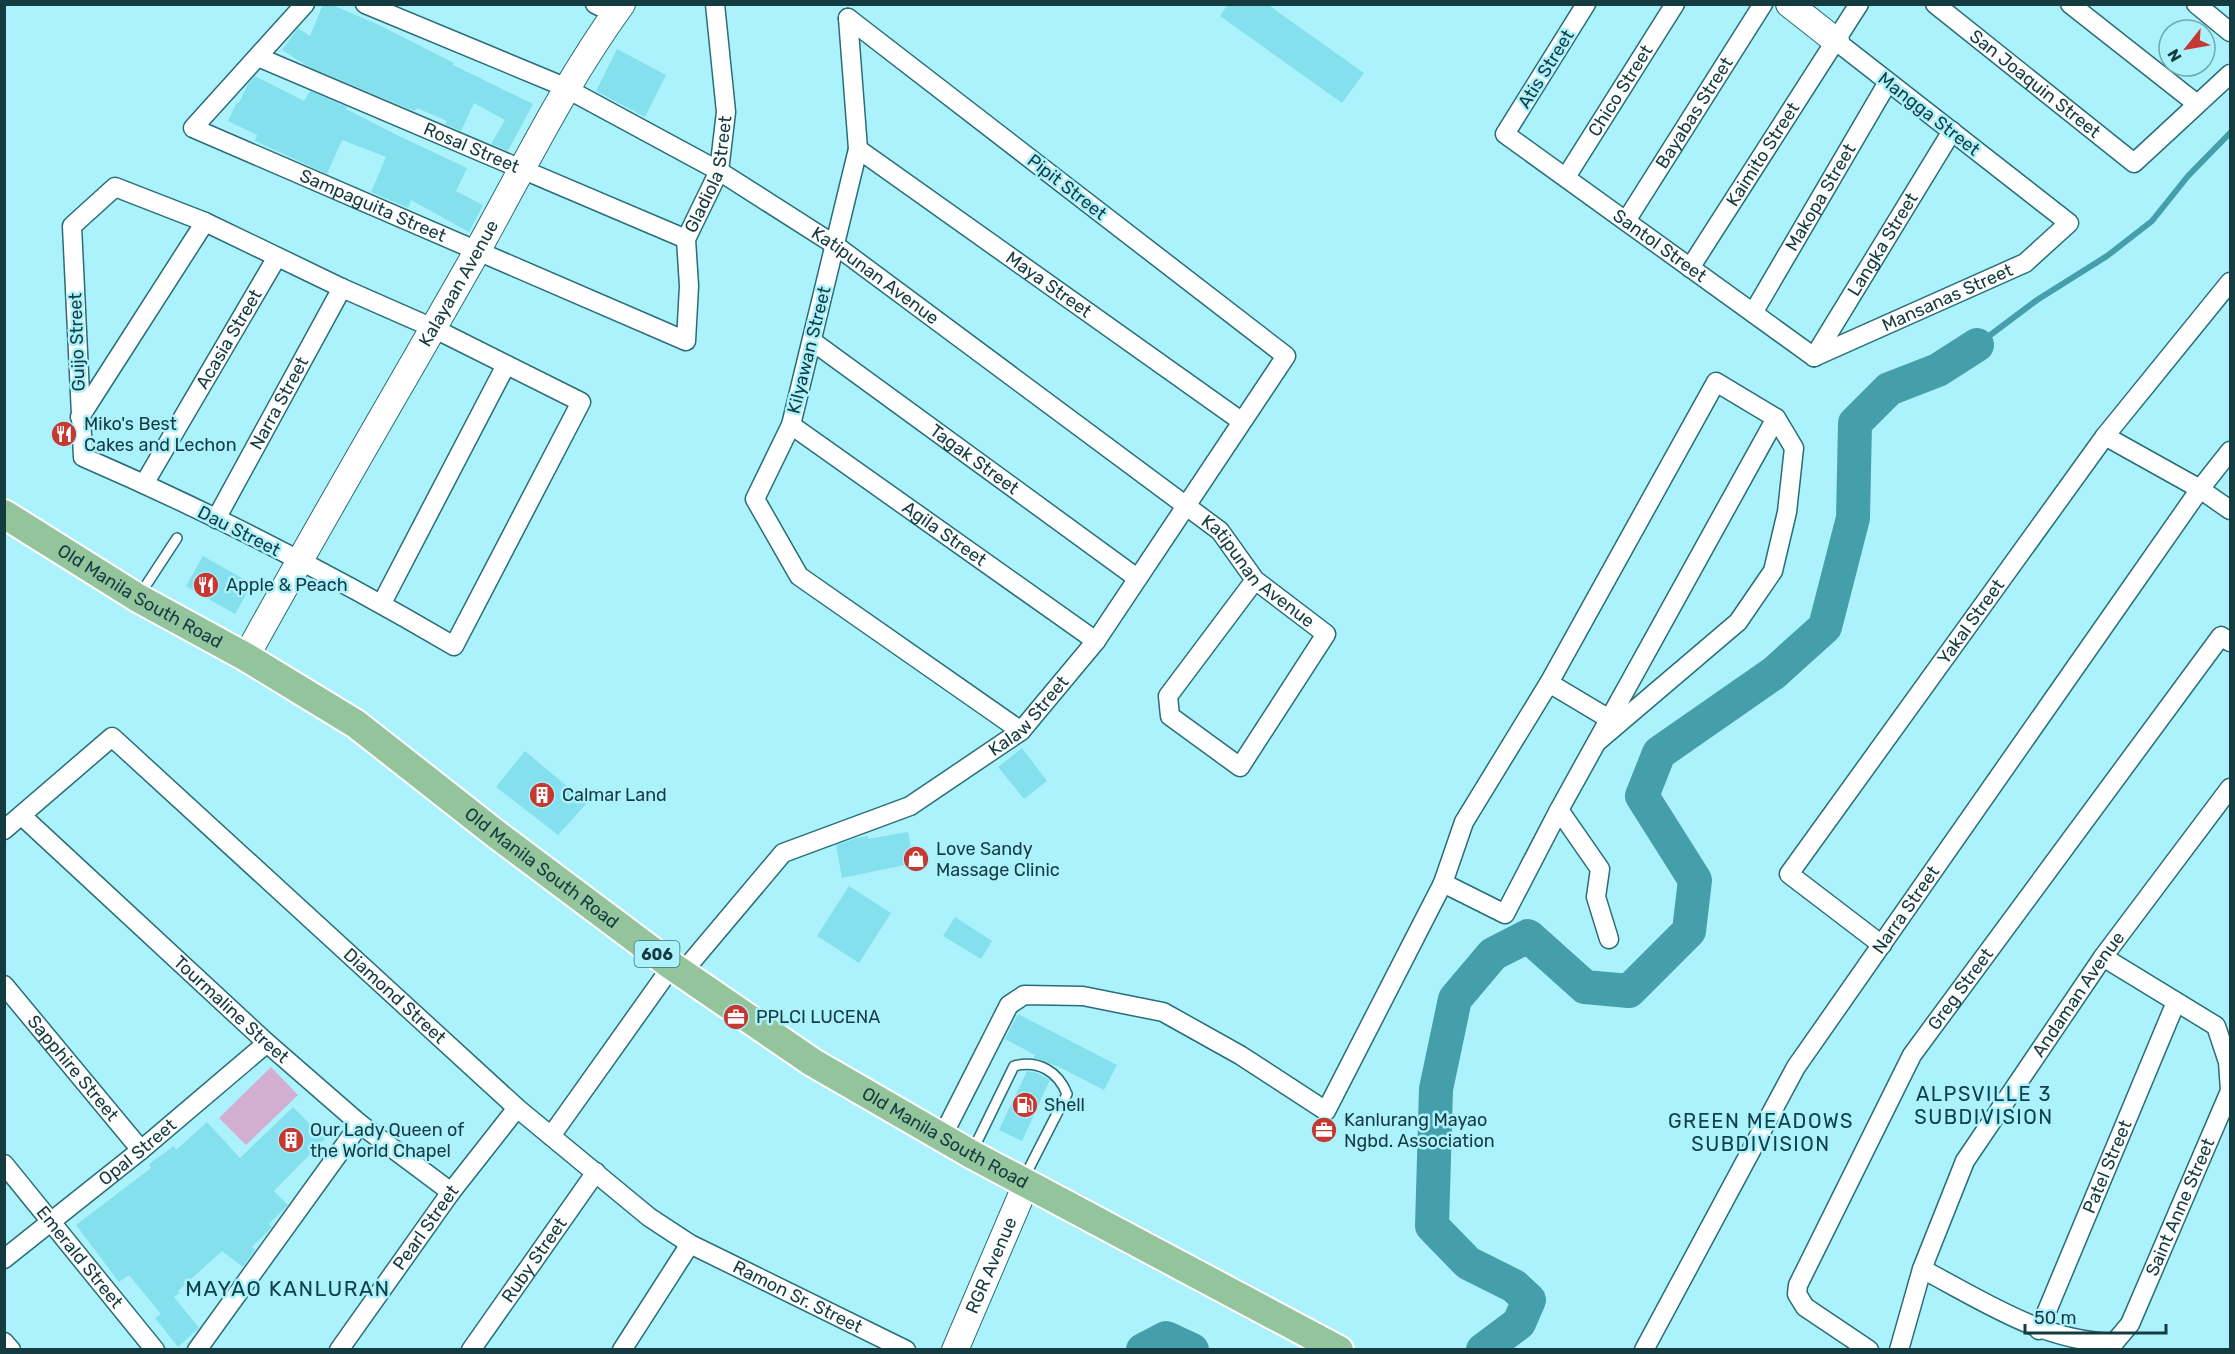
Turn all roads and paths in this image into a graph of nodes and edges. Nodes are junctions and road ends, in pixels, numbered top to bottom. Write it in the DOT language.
graph roads {
  1 [pos="305,4"];
  2 [pos="365,4"];
  3 [pos="715,4"];
  4 [pos="1586,4"];
  5 [pos="1675,4"];
  6 [pos="1763,4"];
  7 [pos="1789,4"];
  8 [pos="1859,4"];
  9 [pos="1935,4"];
  10 [pos="2070,4"];
  11 [pos="2196,4"];
  12 [pos="611,8"];
  13 [pos="848,18"];
  14 [pos="2230,32"];
  15 [pos="1836,41"];
  16 [pos="258,57"];
  17 [pos="2230,74"];
  18 [pos="1888,82"];
  19 [pos="568,90"];
  20 [pos="2197,104"];
  21 [pos="1952,132"];
  22 [pos="1505,134"];
  23 [pos="858,149"];
  24 [pos="521,168"];
  25 [pos="719,171"];
  26 [pos="1566,177"];
  27 [pos="1626,221"];
  28 [pos="205,222"];
  29 [pos="2069,223"];
  30 [pos="686,239"];
  31 [pos="835,245"];
  32 [pos="476,252"];
  33 [pos="276,257"];
  34 [pos="1690,267"];
  35 [pos="2230,282"];
  36 [pos="342,288"];
  37 [pos="1753,314"];
  38 [pos="433,328"];
  39 [pos="686,341"];
  40 [pos="812,341"];
  41 [pos="1286,356"];
  42 [pos="1814,357"];
  43 [pos="506,364"];
  44 [pos="80,417"];
  45 [pos="1776,418"];
  46 [pos="1241,420"];
  47 [pos="791,425"];
  48 [pos="2105,436"];
  49 [pos="2230,451"];
  50 [pos="83,458"];
  51 [pos="144,484"];
  52 [pos="2200,489"];
  53 [pos="1188,506"];
  54 [pos="2230,510"];
  55 [pos="4,514"];
  56 [pos="216,519"];
  57 [pos="177,538"];
  58 [pos="297,561"];
  59 [pos="1137,578"];
  60 [pos="1255,580"];
  61 [pos="138,598"];
  62 [pos="382,603"];
  63 [pos="2226,639"];
  64 [pos="1096,641"];
  65 [pos="246,657"];
  66 [pos="1549,682"];
  67 [pos="1611,720"];
  68 [pos="1021,731"];
  69 [pos="1597,742"];
  70 [pos="2229,793"];
  71 [pos="1559,810"];
  72 [pos="22,816"];
  73 [pos="4,830"];
  74 [pos="1443,883"];
  75 [pos="1609,939"];
  76 [pos="1882,945"];
  77 [pos="2103,957"];
  78 [pos="677,969"];
  79 [pos="4,986"];
  80 [pos="2176,1002"];
  81 [pos="267,1043"];
  82 [pos="517,1108"];
  83 [pos="360,1124"];
  84 [pos="550,1136"];
  85 [pos="942,1137"];
  86 [pos="141,1150"];
  87 [pos="971,1154"];
  88 [pos="4,1164"];
  89 [pos="597,1172"];
  90 [pos="1025,1181"];
  91 [pos="451,1192"];
  92 [pos="51,1222"];
  93 [pos="690,1244"];
  94 [pos="4,1259"];
  95 [pos="1922,1269"];
  96 [pos="2039,1330"];
  97 [pos="4,1342"];
  98 [pos="10,1350"];
  99 [pos="155,1350"];
  100 [pos="197,1350"];
  101 [pos="339,1350"];
  102 [pos="471,1350"];
  103 [pos="622,1350"];
  104 [pos="906,1350"];
  105 [pos="955,1350"];
  106 [pos="1339,1350"];
  107 [pos="1644,1350"];
  108 [pos="1869,1350"];
  109 [pos="1899,1350"];
  1 -- 16 [label="street"];
  2 -- 19 [label="street, Katipunan Avenue"];
  3 -- 25 [label="street, Gladiola Street"];
  4 -- 22 [label="street, Atis Street"];
  5 -- 26 [label="street, Chico Street"];
  6 -- 27 [label="street, Bayabas Street"];
  7 -- 15 [label="street, Mangga Street"];
  8 -- 15 [label="street, Kaimito Street"];
  9 -- 20 [label="street, San Joaquin Street"];
  10 -- 20 [label="street"];
  11 -- 14 [label="street"];
  12 -- 19 [label="street, Kalayaan Avenue"];
  13 -- 23 [label="street, Kilyawan Street"];
  13 -- 41 [label="street, Pipit Street"];
  15 -- 18 [label="street, Mangga Street"];
  15 -- 34 [label="street, Kaimito Street"];
  16 -- 24 [label="street, Rosal Street"];
  16 -- 32 [label="street, Sampaguita Street"];
  17 -- 20 [label="street"];
  18 -- 21 [label="street, Mangga Street"];
  18 -- 37 [label="street, Makopa Street"];
  19 -- 24 [label="street, Kalayaan Avenue"];
  19 -- 25 [label="street, Katipunan Avenue"];
  21 -- 29 [label="street, Mangga Street"];
  21 -- 42 [label="street, Langka Street"];
  22 -- 26 [label="street, Santol Street"];
  23 -- 31 [label="street, Kilyawan Street"];
  23 -- 46 [label="street, Maya Street"];
  24 -- 30 [label="street, Rosal Street"];
  24 -- 32 [label="street, Kalayaan Avenue"];
  25 -- 30 [label="street, Gladiola Street"];
  25 -- 31 [label="street, Katipunan Avenue"];
  26 -- 27 [label="street, Santol Street"];
  27 -- 34 [label="street, Santol Street"];
  28 -- 33 [label="street"];
  28 -- 44 [label="street"];
  28 -- 44 [label="street, Guijo Street"];
  29 -- 42 [label="street, Mansanas Street"];
  30 -- 39 [label="street, Gladiola Street"];
  31 -- 40 [label="street, Kilyawan Street"];
  31 -- 53 [label="street, Katipunan Avenue"];
  32 -- 38 [label="street, Kalayaan Avenue"];
  32 -- 39 [label="street, Sampaguita Street"];
  33 -- 36 [label="street"];
  33 -- 51 [label="street, Acasia Street"];
  34 -- 37 [label="street, Santol Street"];
  35 -- 48 [label="street, Yakal Street"];
  36 -- 38 [label="street"];
  36 -- 56 [label="street, Narra Street"];
  37 -- 42 [label="street, Santol Street"];
  38 -- 43 [label="street"];
  38 -- 58 [label="street, Kalayaan Avenue"];
  40 -- 47 [label="street, Kilyawan Street"];
  40 -- 59 [label="street, Tagak Street"];
  41 -- 46 [label="street, Kalaw Street"];
  43 -- 62 [label="street"];
  43 -- 62 [label="street, Dau Street"];
  44 -- 50 [label="street, Guijo Street"];
  45 -- 66 [label="street"];
  45 -- 67 [label="street"];
  45 -- 69 [label="street"];
  46 -- 53 [label="street, Kalaw Street"];
  47 -- 64 [label="street, Agila Street"];
  47 -- 68 [label="street, Kilyawan Street"];
  48 -- 52 [label="street"];
  48 -- 76 [label="street, Yakal Street"];
  49 -- 52 [label="street, Narra Street"];
  50 -- 51 [label="street, Dau Street"];
  51 -- 56 [label="street, Dau Street"];
  52 -- 54 [label="street"];
  52 -- 76 [label="street, Narra Street"];
  53 -- 59 [label="street, Kalaw Street"];
  53 -- 60 [label="street, Katipunan Avenue"];
  55 -- 61 [label="main road, Old Manila South Road / 606"];
  56 -- 58 [label="street, Dau Street"];
  57 -- 61 [label="lane"];
  58 -- 62 [label="street, Dau Street"];
  58 -- 65 [label="street, Kalayaan Avenue"];
  59 -- 64 [label="street, Kalaw Street"];
  60 -- 60 [label="street, Katipunan Avenue"];
  61 -- 65 [label="main road, Old Manila South Road / 606"];
  63 -- 108 [label="street, Greg Street"];
  64 -- 68 [label="street, Kalaw Street"];
  65 -- 78 [label="main road, Old Manila South Road / 606"];
  66 -- 67 [label="street"];
  66 -- 74 [label="street"];
  67 -- 69 [label="street"];
  68 -- 78 [label="street, Kalaw Street"];
  69 -- 71 [label="street"];
  70 -- 77 [label="street, Andaman Avenue"];
  71 -- 74 [label="street"];
  71 -- 75 [label="street"];
  72 -- 73 [label="street"];
  72 -- 81 [label="street, Tourmaline Street"];
  72 -- 82 [label="street, Diamond Street"];
  74 -- 85 [label="street"];
  76 -- 107 [label="street, Narra Street"];
  77 -- 80 [label="street, Saint Anne Street"];
  77 -- 95 [label="street, Andaman Avenue"];
  78 -- 84 [label="street, Kalaw Street"];
  78 -- 85 [label="main road, Old Manila South Road / 606"];
  79 -- 86 [label="street, Sapphire Street"];
  80 -- 96 [label="street, Patel Street"];
  80 -- 96 [label="street, Saint Anne Street"];
  81 -- 83 [label="street, Tourmaline Street"];
  81 -- 86 [label="street, Opal Street"];
  82 -- 84 [label="street, Diamond Street"];
  82 -- 91 [label="street, Pearl Street"];
  83 -- 91 [label="street, Tourmaline Street"];
  83 -- 100 [label="street"];
  84 -- 89 [label="street, Diamond Street"];
  85 -- 87 [label="main road, Old Manila South Road / 606"];
  86 -- 92 [label="street, Opal Street"];
  87 -- 90 [label="main road, Old Manila South Road / 606"];
  87 -- 90 [label="lane"];
  88 -- 92 [label="street, Emerald Street"];
  89 -- 93 [label="street, Diamond Street"];
  89 -- 102 [label="street, Ruby Street"];
  90 -- 105 [label="street, RGR Avenue"];
  90 -- 106 [label="main road, Old Manila South Road / 606"];
  91 -- 101 [label="street, Pearl Street"];
  92 -- 94 [label="street, Opal Street"];
  92 -- 99 [label="street, Emerald Street"];
  93 -- 103 [label="street"];
  93 -- 104 [label="street, Ramon Sr. Street"];
  95 -- 96 [label="street, Saint Anne Street"];
  95 -- 109 [label="street, Andaman Avenue"];
  97 -- 98 [label="street"];
}
